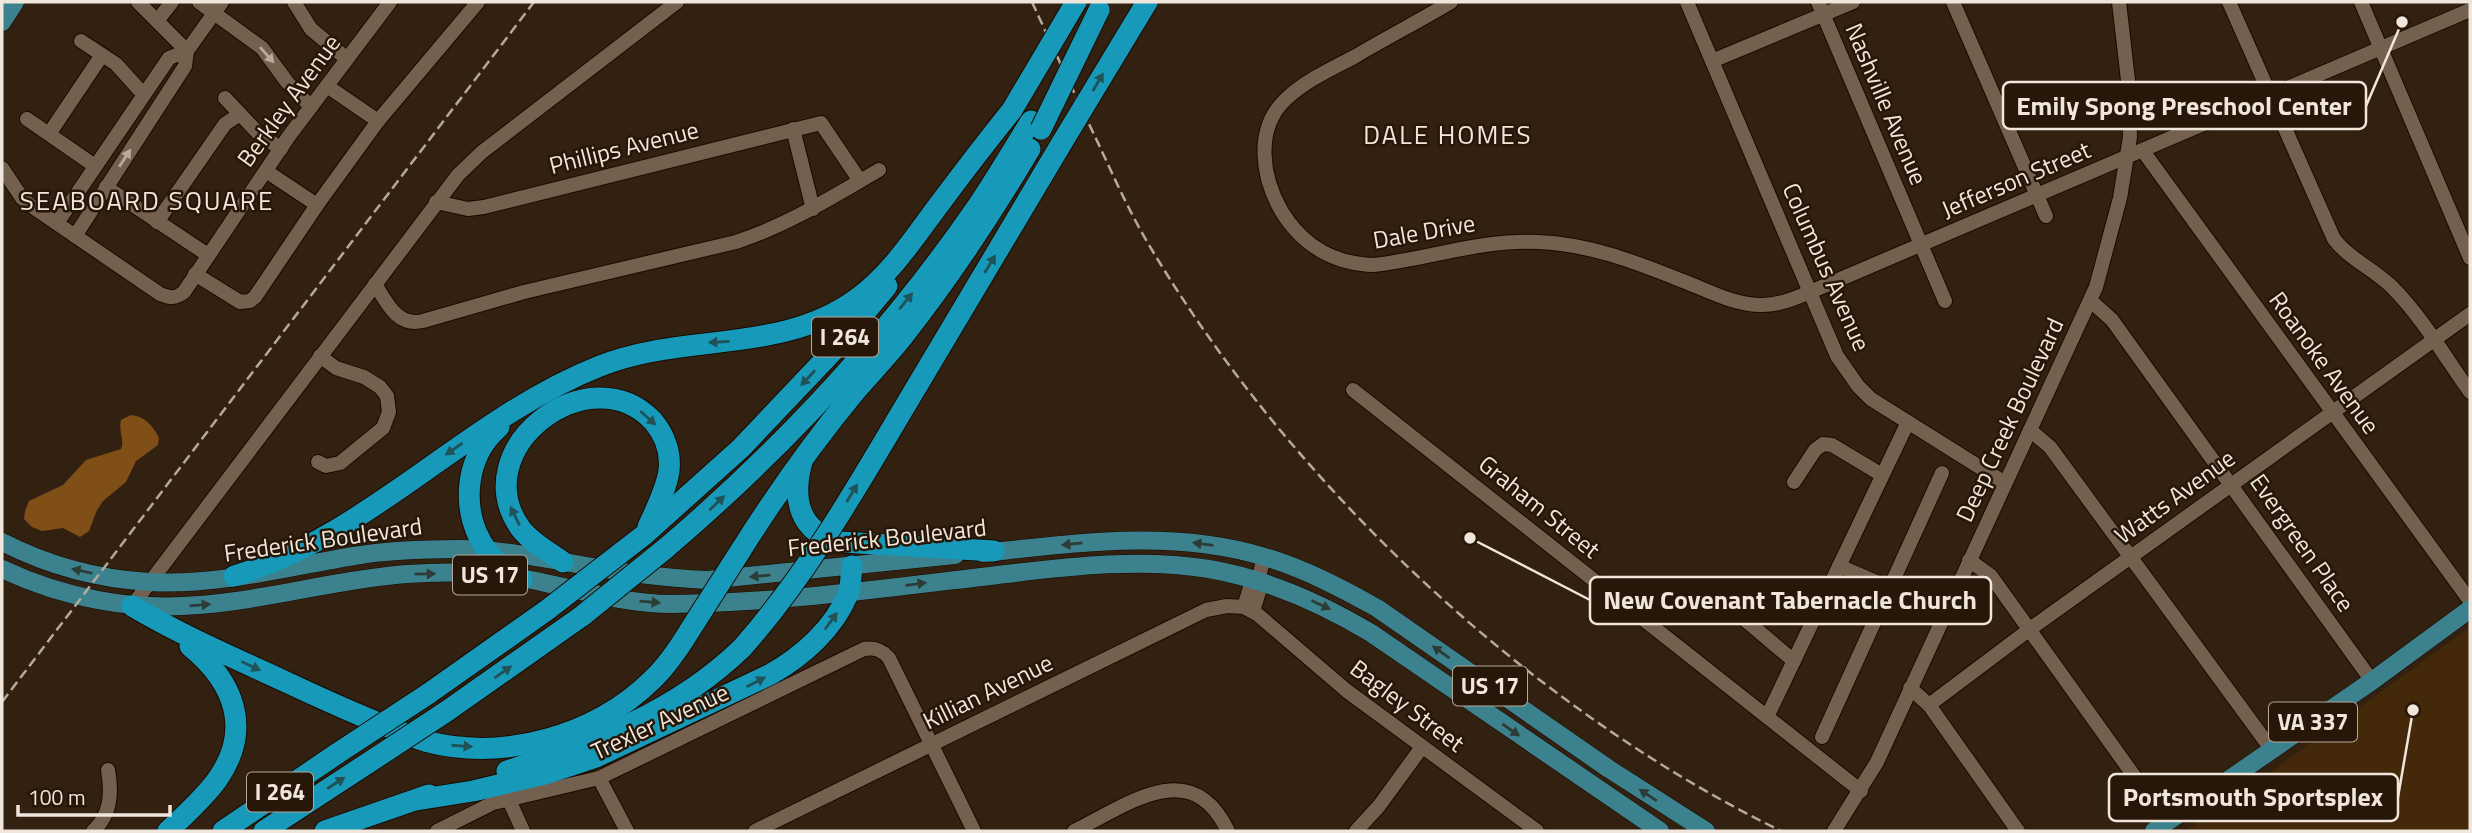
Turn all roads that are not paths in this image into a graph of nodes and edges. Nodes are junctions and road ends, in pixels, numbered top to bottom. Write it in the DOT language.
graph roads {
  1 [pos="15,2"];
  2 [pos="138,2"];
  3 [pos="172,2"];
  4 [pos="199,2"];
  5 [pos="390,2"];
  6 [pos="478,2"];
  7 [pos="677,2"];
  8 [pos="1076,2"];
  9 [pos="1147,2"];
  10 [pos="1451,2"];
  11 [pos="1687,2"];
  12 [pos="1853,2"];
  13 [pos="1954,2"];
  14 [pos="2119,2"];
  15 [pos="2229,2"];
  16 [pos="2361,2"];
  17 [pos="298,3"];
  18 [pos="1101,6"];
  19 [pos="218,7"];
  20 [pos="1821,8"];
  21 [pos="2470,10"];
  22 [pos="157,21"];
  23 [pos="2,22"];
  24 [pos="80,41"];
  25 [pos="2380,49"];
  26 [pos="187,51"];
  27 [pos="102,55"];
  28 [pos="347,59"];
  29 [pos="1712,61"];
  30 [pos="327,86"];
  31 [pos="144,95"];
  32 [pos="2270,96"];
  33 [pos="225,98"];
  34 [pos="311,107"];
  35 [pos="1012,110"];
  36 [pos="240,114"];
  37 [pos="27,119"];
  38 [pos="378,121"];
  39 [pos="1036,125"];
  40 [pos="793,129"];
  41 [pos="49,134"];
  42 [pos="281,149"];
  43 [pos="2143,151"];
  44 [pos="2128,158"];
  45 [pos="95,166"];
  46 [pos="2,168"];
  47 [pos="879,170"];
  48 [pos="266,171"];
  49 [pos="860,181"];
  50 [pos="106,187"];
  51 [pos="2038,196"];
  52 [pos="436,202"];
  53 [pos="317,205"];
  54 [pos="813,209"];
  55 [pos="2046,216"];
  56 [pos="157,222"];
  57 [pos="57,223"];
  58 [pos="75,236"];
  59 [pos="1921,246"];
  60 [pos="208,256"];
  61 [pos="2470,258"];
  62 [pos="195,274"];
  63 [pos="374,284"];
  64 [pos="1810,292"];
  65 [pos="1945,301"];
  66 [pos="2091,301"];
  67 [pos="2470,314"];
  68 [pos="2433,341"];
  69 [pos="320,356"];
  70 [pos="1353,390"];
  71 [pos="2470,392"];
  72 [pos="532,398"];
  73 [pos="2332,413"];
  74 [pos="1908,422"];
  75 [pos="2030,430"];
  76 [pos="804,457"];
  77 [pos="318,462"];
  78 [pos="1942,473"];
  79 [pos="1882,475"];
  80 [pos="1794,482"];
  81 [pos="2005,483"];
  82 [pos="2232,484"];
  83 [pos="645,535"];
  84 [pos="2,542"];
  85 [pos="486,550"];
  86 [pos="994,551"];
  87 [pos="1264,557"];
  88 [pos="2130,557"];
  89 [pos="1969,559"];
  90 [pos="564,562"];
  91 [pos="852,566"];
  92 [pos="1839,566"];
  93 [pos="2,569"];
  94 [pos="234,576"];
  95 [pos="522,579"];
  96 [pos="1258,581"];
  97 [pos="149,582"];
  98 [pos="1890,588"];
  99 [pos="848,593"];
  100 [pos="2470,601"];
  101 [pos="1725,603"];
  102 [pos="132,606"];
  103 [pos="1249,609"];
  104 [pos="2470,609"];
  105 [pos="1946,611"];
  106 [pos="167,627"];
  107 [pos="2030,629"];
  108 [pos="1794,661"];
  109 [pos="2372,681"];
  110 [pos="1910,688"];
  111 [pos="1929,705"];
  112 [pos="1767,717"];
  113 [pos="1822,737"];
  114 [pos="931,745"];
  115 [pos="1422,747"];
  116 [pos="2272,750"];
  117 [pos="108,770"];
  118 [pos="599,778"];
  119 [pos="1861,791"];
  120 [pos="416,800"];
  121 [pos="509,800"];
  122 [pos="2161,827"];
  123 [pos="1527,828"];
  124 [pos="93,831"];
  125 [pos="168,831"];
  126 [pos="223,831"];
  127 [pos="264,831"];
  128 [pos="325,831"];
  129 [pos="437,831"];
  130 [pos="523,831"];
  131 [pos="628,831"];
  132 [pos="755,831"];
  133 [pos="974,831"];
  134 [pos="1074,831"];
  135 [pos="1228,831"];
  136 [pos="1356,831"];
  137 [pos="1660,831"];
  138 [pos="1706,831"];
  139 [pos="1834,831"];
  140 [pos="2018,831"];
  1 -- 23 [label="main road"];
  2 -- 22 [label="street"];
  3 -- 22 [label="street"];
  4 -- 19 [label="street"];
  5 -- 28 [label="street, Berkley Avenue"];
  6 -- 38 [label="street"];
  7 -- 52 [label="street"];
  8 -- 35 [label="highway, I 264, bridge"];
  120 -- 9 [label="highway, one-way, bridge"];
  10 -- 64 [label="street, Dale Drive"];
  11 -- 29 [label="street, Columbus Avenue"];
  12 -- 20 [label="street"];
  13 -- 51 [label="street"];
  14 -- 44 [label="street, Deep Creek Boulevard"];
  15 -- 32 [label="street"];
  16 -- 25 [label="street"];
  17 -- 28 [label="street"];
  18 -- 39 [label="highway, I 264, bridge"];
  19 -- 26 [label="street"];
  19 -- 34 [label="street, one-way"];
  20 -- 29 [label="street"];
  20 -- 59 [label="street, Nashville Avenue"];
  21 -- 25 [label="street, Jefferson Street"];
  22 -- 26 [label="street"];
  24 -- 27 [label="street"];
  25 -- 32 [label="street, Jefferson Street"];
  25 -- 61 [label="street"];
  26 -- 31 [label="street"];
  50 -- 26 [label="street, one-way"];
  27 -- 31 [label="street"];
  27 -- 41 [label="street"];
  28 -- 30 [label="street, Berkley Avenue"];
  29 -- 64 [label="street, Columbus Avenue"];
  30 -- 34 [label="street, Berkley Avenue"];
  30 -- 38 [label="street"];
  31 -- 45 [label="street"];
  32 -- 43 [label="street, Jefferson Street"];
  32 -- 68 [label="street"];
  33 -- 36 [label="street"];
  34 -- 42 [label="street, Berkley Avenue"];
  35 -- 72 [label="highway, one-way"];
  35 -- 83 [label="highway, I 264, one-way"];
  36 -- 42 [label="street"];
  36 -- 56 [label="street"];
  37 -- 41 [label="street"];
  38 -- 53 [label="street"];
  39 -- 76 [label="highway"];
  127 -- 39 [label="highway, I 264, one-way, bridge"];
  40 -- 49 [label="street, Phillips Avenue"];
  40 -- 52 [label="street, Phillips Avenue"];
  40 -- 54 [label="street"];
  41 -- 45 [label="street"];
  42 -- 48 [label="street, Berkley Avenue"];
  43 -- 44 [label="street, Jefferson Street"];
  43 -- 73 [label="street, Roanoke Avenue"];
  44 -- 51 [label="street, Jefferson Street"];
  44 -- 66 [label="street, Deep Creek Boulevard"];
  45 -- 57 [label="street"];
  46 -- 57 [label="street"];
  47 -- 49 [label="street"];
  48 -- 53 [label="street"];
  48 -- 60 [label="street, Berkley Avenue"];
  49 -- 54 [label="street"];
  50 -- 56 [label="street"];
  50 -- 58 [label="street"];
  51 -- 55 [label="street"];
  51 -- 59 [label="street, Jefferson Street"];
  52 -- 63 [label="street"];
  53 -- 62 [label="street"];
  54 -- 63 [label="street"];
  56 -- 60 [label="street"];
  57 -- 58 [label="street"];
  58 -- 62 [label="street, Berkley Avenue"];
  59 -- 64 [label="street, Jefferson Street"];
  59 -- 65 [label="street, Nashville Avenue"];
  60 -- 62 [label="street, Berkley Avenue"];
  63 -- 69 [label="street"];
  64 -- 74 [label="street, Columbus Avenue"];
  66 -- 75 [label="street, Deep Creek Boulevard"];
  66 -- 82 [label="street, Evergreen Place"];
  67 -- 68 [label="street, Watts Avenue"];
  68 -- 71 [label="street"];
  68 -- 73 [label="street, Watts Avenue"];
  69 -- 77 [label="street"];
  69 -- 97 [label="street"];
  70 -- 112 [label="street, Graham Street"];
  72 -- 85 [label="highway"];
  72 -- 94 [label="highway, one-way"];
  73 -- 82 [label="street, Watts Avenue"];
  73 -- 100 [label="street, Roanoke Avenue"];
  74 -- 79 [label="street"];
  74 -- 81 [label="street, Columbus Avenue"];
  75 -- 81 [label="street, Deep Creek Boulevard"];
  75 -- 88 [label="street"];
  76 -- 86 [label="highway"];
  106 -- 76 [label="highway, one-way, bridge"];
  78 -- 98 [label="street"];
  79 -- 80 [label="street"];
  79 -- 92 [label="street"];
  81 -- 89 [label="street, Deep Creek Boulevard"];
  82 -- 88 [label="street, Watts Avenue"];
  82 -- 109 [label="street, Evergreen Place"];
  90 -- 83 [label="highway, one-way"];
  83 -- 126 [label="highway, I 264, bridge"];
  97 -- 84 [label="main road, Frederick Boulevard / US 17, one-way"];
  85 -- 90 [label="main road, Frederick Boulevard / US 17"];
  85 -- 94 [label="main road, Frederick Boulevard / US 17"];
  85 -- 95 [label="highway"];
  87 -- 86 [label="main road, Frederick Boulevard / US 17, one-way"];
  86 -- 91 [label="main road, Frederick Boulevard / US 17"];
  87 -- 96 [label="street"];
  138 -- 87 [label="main road, Frederick Boulevard / US 17, one-way"];
  88 -- 107 [label="street, Watts Avenue"];
  88 -- 116 [label="street"];
  89 -- 105 [label="street, Deep Creek Boulevard"];
  89 -- 107 [label="street"];
  91 -- 90 [label="main road, Frederick Boulevard / US 17, one-way"];
  91 -- 99 [label="highway"];
  92 -- 98 [label="street"];
  92 -- 108 [label="street"];
  93 -- 102 [label="main road, Frederick Boulevard / US 17"];
  94 -- 97 [label="main road, Frederick Boulevard / US 17"];
  95 -- 99 [label="main road, Frederick Boulevard / US 17, one-way"];
  102 -- 95 [label="main road, Frederick Boulevard / US 17, one-way"];
  99 -- 96 [label="main road, Frederick Boulevard / US 17, one-way"];
  96 -- 103 [label="street"];
  96 -- 137 [label="main road, Frederick Boulevard / US 17, one-way"];
  97 -- 102 [label="street"];
  98 -- 105 [label="street"];
  98 -- 113 [label="street"];
  120 -- 99 [label="highway, one-way"];
  101 -- 108 [label="street"];
  102 -- 106 [label="highway"];
  103 -- 114 [label="street, Killian Avenue"];
  103 -- 115 [label="street, Bagley Street"];
  104 -- 109 [label="main road, VA 337"];
  105 -- 110 [label="street, Deep Creek Boulevard"];
  106 -- 125 [label="highway"];
  107 -- 111 [label="street, Watts Avenue"];
  107 -- 122 [label="street"];
  108 -- 112 [label="street"];
  109 -- 116 [label="main road, VA 337"];
  110 -- 111 [label="street"];
  110 -- 119 [label="street, Deep Creek Boulevard"];
  111 -- 140 [label="street"];
  112 -- 119 [label="street, Graham Street"];
  114 -- 118 [label="street, Trexler Avenue"];
  114 -- 132 [label="street, Killian Avenue"];
  114 -- 133 [label="street"];
  115 -- 123 [label="street, Bagley Street"];
  115 -- 136 [label="street"];
  116 -- 122 [label="main road, VA 337"];
  117 -- 124 [label="street"];
  118 -- 121 [label="street, Trexler Avenue"];
  118 -- 131 [label="street"];
  119 -- 139 [label="street, Deep Creek Boulevard"];
  120 -- 128 [label="highway"];
  121 -- 129 [label="street, Trexler Avenue"];
  121 -- 130 [label="street"];
  134 -- 135 [label="street"];
}
